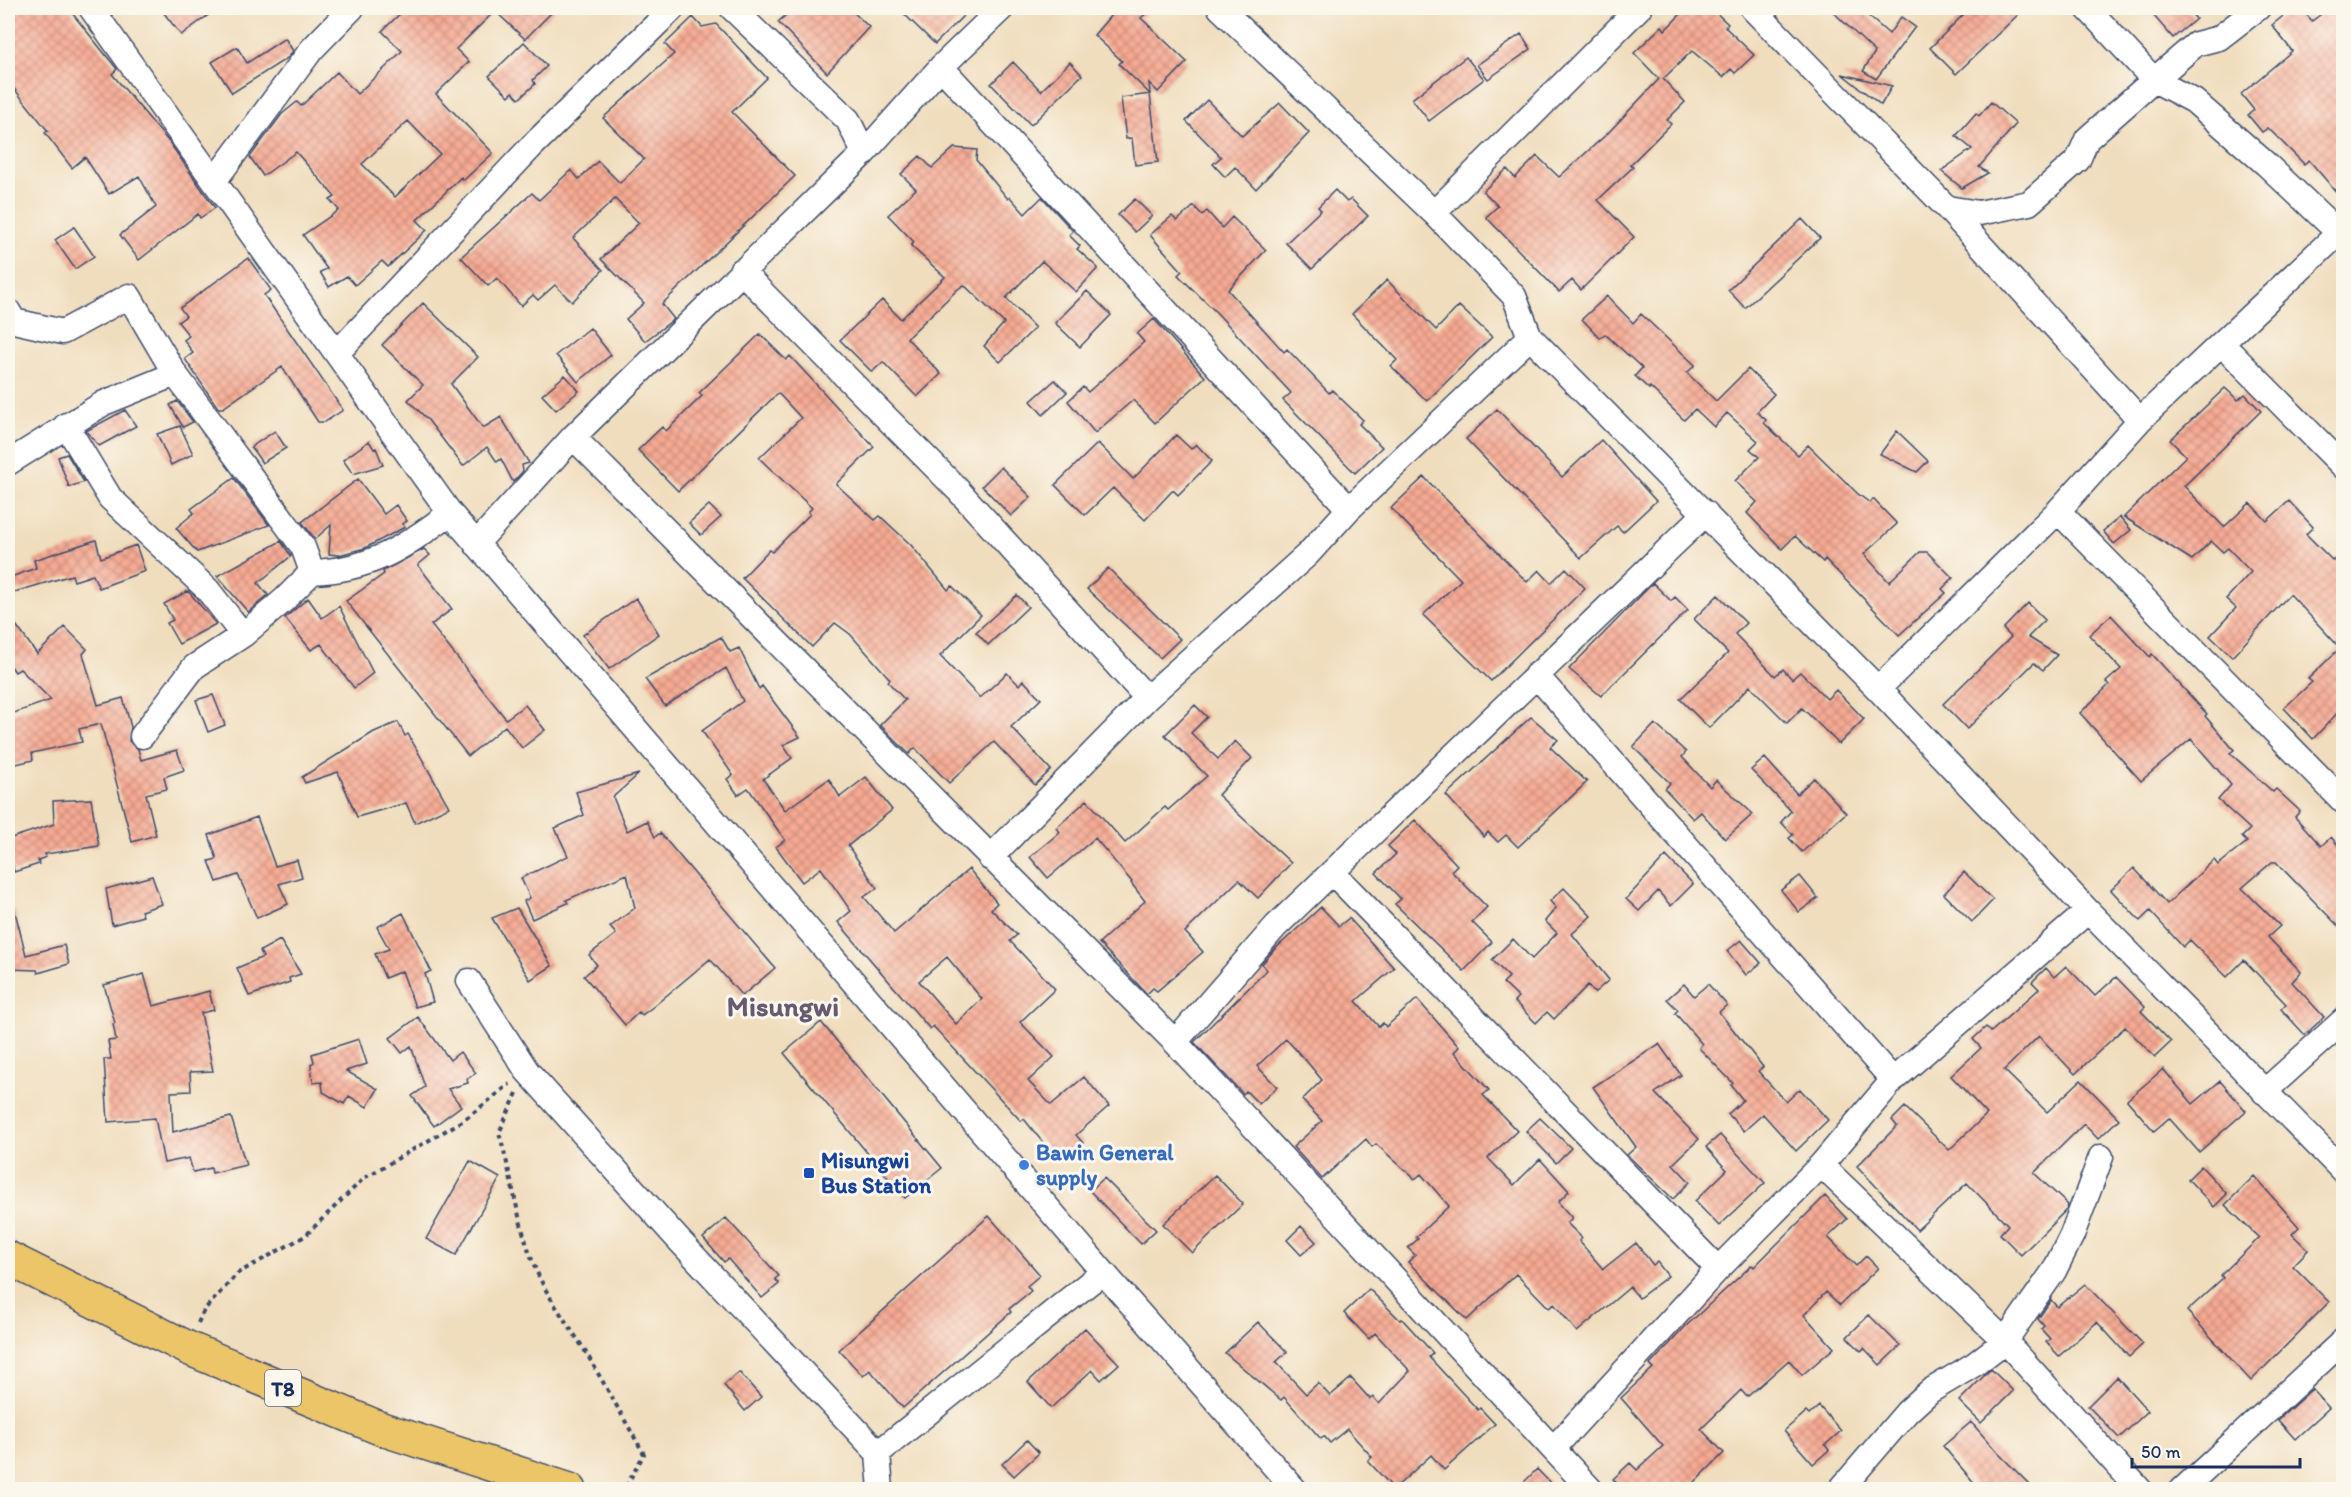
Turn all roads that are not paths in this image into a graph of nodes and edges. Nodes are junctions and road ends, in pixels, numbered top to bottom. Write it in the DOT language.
graph roads {
  1 [pos="91,8"];
  2 [pos="352,8"];
  3 [pos="673,8"];
  4 [pos="732,8"];
  5 [pos="1002,8"];
  6 [pos="1220,8"];
  7 [pos="1639,8"];
  8 [pos="1752,8"];
  9 [pos="2088,8"];
  10 [pos="2258,8"];
  11 [pos="941,67"];
  12 [pos="2154,80"];
  13 [pos="864,153"];
  14 [pos="215,180"];
  15 [pos="1947,208"];
  16 [pos="1434,213"];
  17 [pos="2341,230"];
  18 [pos="741,271"];
  19 [pos="8,311"];
  20 [pos="1530,337"];
  21 [pos="2222,344"];
  22 [pos="337,353"];
  23 [pos="175,374"];
  24 [pos="2140,420"];
  25 [pos="66,425"];
  26 [pos="573,437"];
  27 [pos="8,463"];
  28 [pos="2343,467"];
  29 [pos="1349,509"];
  30 [pos="2058,511"];
  31 [pos="450,513"];
  32 [pos="1706,513"];
  33 [pos="476,544"];
  34 [pos="312,572"];
  35 [pos="243,635"];
  36 [pos="1536,675"];
  37 [pos="1878,689"];
  38 [pos="1147,698"];
  39 [pos="142,736"];
  40 [pos="2343,802"];
  41 [pos="990,858"];
  42 [pos="1332,872"];
  43 [pos="2088,911"];
  44 [pos="469,981"];
  45 [pos="2343,1020"];
  46 [pos="1175,1042"];
  47 [pos="1893,1080"];
  48 [pos="2264,1092"];
  49 [pos="2102,1157"];
  50 [pos="1821,1165"];
  51 [pos="2343,1172"];
  52 [pos="8,1258"];
  53 [pos="1718,1269"];
  54 [pos="1103,1272"];
  55 [pos="2343,1340"];
  56 [pos="2005,1341"];
  57 [pos="1553,1449"];
  58 [pos="878,1453"];
  59 [pos="570,1490"];
  60 [pos="881,1490"];
  61 [pos="1295,1490"];
  62 [pos="1591,1490"];
  63 [pos="1840,1490"];
  64 [pos="2140,1490"];
  65 [pos="2182,1490"];
  1 -- 14 [label="street"];
  2 -- 14 [label="street"];
  3 -- 22 [label="street"];
  4 -- 13 [label="street"];
  5 -- 11 [label="street"];
  6 -- 16 [label="street"];
  7 -- 16 [label="street"];
  8 -- 15 [label="street"];
  9 -- 12 [label="street"];
  10 -- 12 [label="street"];
  11 -- 13 [label="street"];
  11 -- 29 [label="street"];
  12 -- 15 [label="street"];
  12 -- 17 [label="street"];
  13 -- 18 [label="street"];
  14 -- 22 [label="street"];
  15 -- 24 [label="street"];
  16 -- 20 [label="street"];
  17 -- 21 [label="street"];
  18 -- 26 [label="street"];
  18 -- 38 [label="street"];
  19 -- 23 [label="street"];
  20 -- 29 [label="street"];
  20 -- 32 [label="street"];
  21 -- 24 [label="street"];
  21 -- 28 [label="street"];
  22 -- 31 [label="street"];
  23 -- 25 [label="street"];
  23 -- 34 [label="street"];
  24 -- 30 [label="street"];
  25 -- 27 [label="street"];
  25 -- 35 [label="street"];
  26 -- 33 [label="street"];
  26 -- 41 [label="street"];
  29 -- 38 [label="street"];
  30 -- 37 [label="street"];
  30 -- 40 [label="street"];
  31 -- 33 [label="street"];
  31 -- 34 [label="street"];
  32 -- 36 [label="street"];
  32 -- 37 [label="street"];
  33 -- 54 [label="street"];
  34 -- 35 [label="street"];
  35 -- 39 [label="street"];
  36 -- 42 [label="street"];
  36 -- 47 [label="street"];
  37 -- 43 [label="street"];
  38 -- 41 [label="street"];
  41 -- 46 [label="street"];
  42 -- 46 [label="street"];
  42 -- 53 [label="street"];
  43 -- 47 [label="street"];
  43 -- 48 [label="street"];
  44 -- 58 [label="street"];
  45 -- 48 [label="street"];
  46 -- 57 [label="street"];
  47 -- 50 [label="street"];
  48 -- 51 [label="street"];
  49 -- 56 [label="street"];
  50 -- 53 [label="street"];
  50 -- 56 [label="street"];
  52 -- 59 [label="highway, T8"];
  53 -- 57 [label="street"];
  54 -- 58 [label="street"];
  54 -- 61 [label="street"];
  55 -- 65 [label="street"];
  56 -- 63 [label="street"];
  56 -- 64 [label="street"];
  57 -- 62 [label="street"];
  58 -- 60 [label="street"];
}
